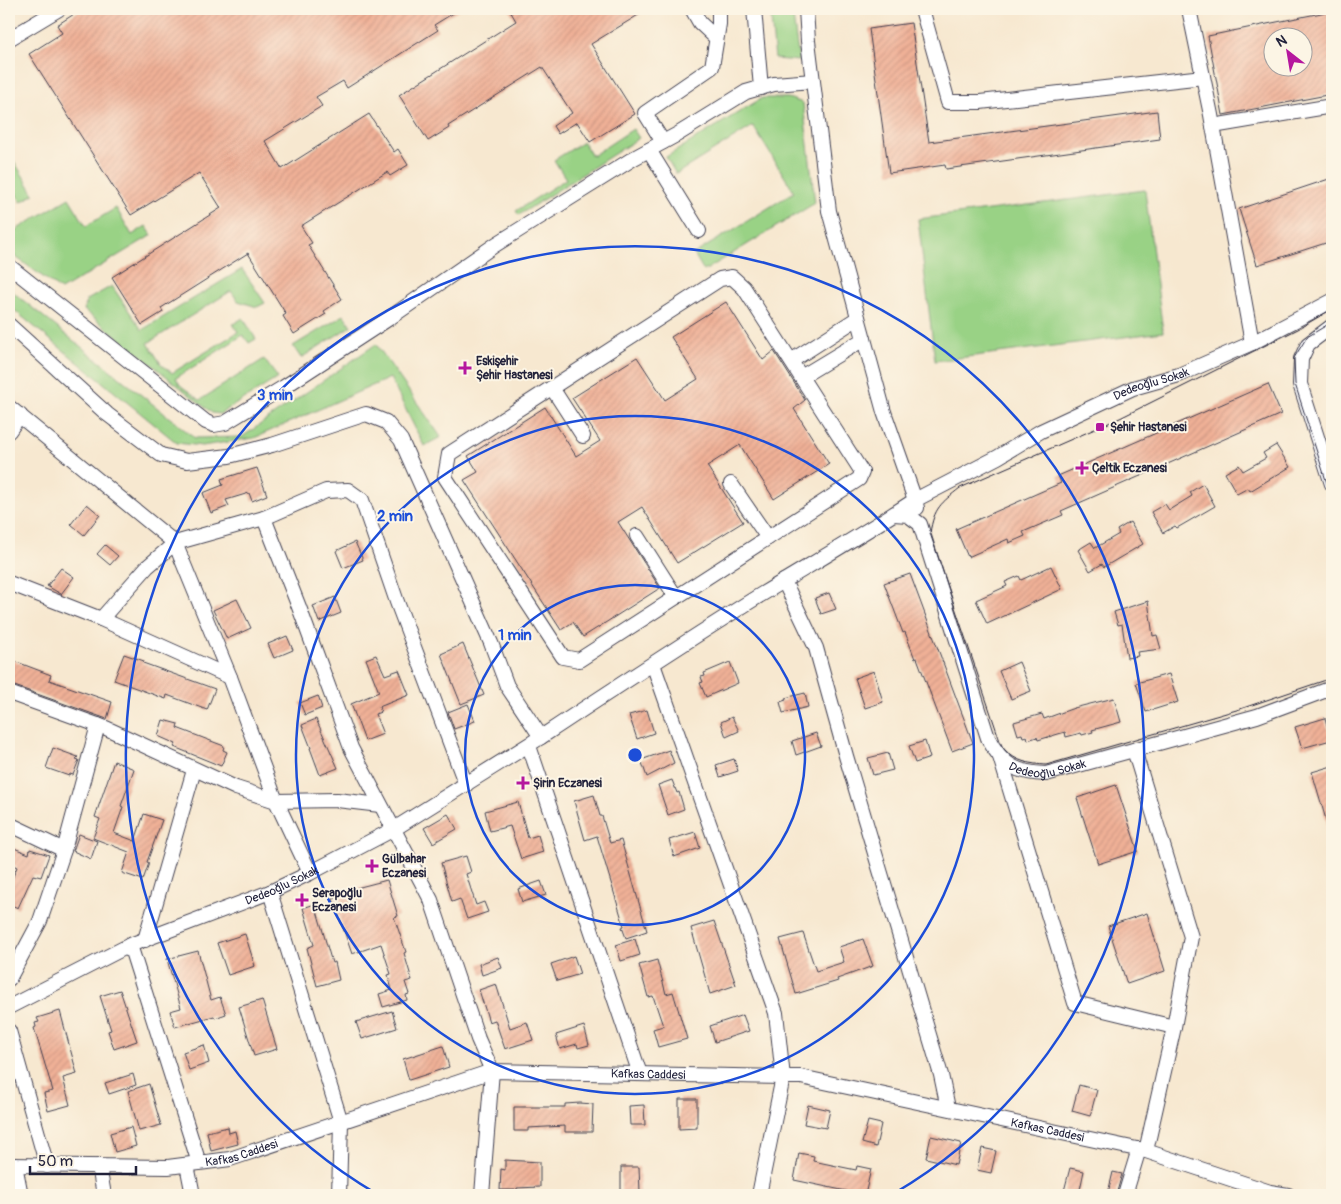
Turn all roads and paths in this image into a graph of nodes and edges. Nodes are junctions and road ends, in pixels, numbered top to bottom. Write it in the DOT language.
graph roads {
  1 [pos="59,9"];
  2 [pos="692,9"];
  3 [pos="719,9"];
  4 [pos="754,9"];
  5 [pos="806,9"];
  6 [pos="922,9"];
  7 [pos="1189,9"];
  8 [pos="716,38"];
  9 [pos="9,39"];
  10 [pos="1203,77"];
  11 [pos="813,81"];
  12 [pos="760,88"];
  13 [pos="1332,106"];
  14 [pos="1213,126"];
  15 [pos="663,142"];
  16 [pos="649,150"];
  17 [pos="699,231"];
  18 [pos="9,266"];
  19 [pos="1332,301"];
  20 [pos="858,318"];
  21 [pos="9,325"];
  22 [pos="1332,326"];
  23 [pos="864,338"];
  24 [pos="1252,343"];
  25 [pos="791,361"];
  26 [pos="801,377"];
  27 [pos="552,388"];
  28 [pos="14,411"];
  29 [pos="9,431"];
  30 [pos="583,436"];
  31 [pos="731,484"];
  32 [pos="1332,484"];
  33 [pos="915,500"];
  34 [pos="894,514"];
  35 [pos="264,518"];
  36 [pos="920,524"];
  37 [pos="637,536"];
  38 [pos="768,538"];
  39 [pos="175,543"];
  40 [pos="784,581"];
  41 [pos="9,583"];
  42 [pos="676,597"];
  43 [pos="101,619"];
  44 [pos="652,664"];
  45 [pos="230,677"];
  46 [pos="1332,688"];
  47 [pos="9,693"];
  48 [pos="98,725"];
  49 [pos="541,737"];
  50 [pos="529,746"];
  51 [pos="1134,750"];
  52 [pos="1000,757"];
  53 [pos="194,770"];
  54 [pos="466,785"];
  55 [pos="276,801"];
  56 [pos="380,805"];
  57 [pos="9,824"];
  58 [pos="394,830"];
  59 [pos="64,850"];
  60 [pos="310,873"];
  61 [pos="270,892"];
  62 [pos="145,940"];
  63 [pos="130,945"];
  64 [pos="9,980"];
  65 [pos="9,1007"];
  66 [pos="1174,1027"];
  67 [pos="9,1031"];
  68 [pos="492,1071"];
  69 [pos="640,1074"];
  70 [pos="783,1077"];
  71 [pos="948,1108"];
  72 [pos="341,1122"];
  73 [pos="1142,1150"];
  74 [pos="193,1164"];
  75 [pos="12,1165"];
  76 [pos="47,1166"];
  77 [pos="99,1166"];
  78 [pos="1270,1194"];
  79 [pos="21,1195"];
  80 [pos="104,1195"];
  81 [pos="192,1195"];
  82 [pos="339,1195"];
  83 [pos="482,1195"];
  84 [pos="759,1195"];
  85 [pos="1125,1195"];
  86 [pos="1288,1195"];
  1 -- 9 [label="street"];
  2 -- 8 [label="street"];
  3 -- 8 [label="street"];
  4 -- 12 [label="street"];
  5 -- 11 [label="street"];
  6 -- 10 [label="street"];
  7 -- 10 [label="street"];
  8 -- 15 [label="street"];
  10 -- 14 [label="street"];
  11 -- 12 [label="street"];
  11 -- 20 [label="street"];
  12 -- 15 [label="street"];
  13 -- 14 [label="street"];
  14 -- 24 [label="street"];
  15 -- 16 [label="street"];
  16 -- 17 [label="street"];
  16 -- 18 [label="street"];
  19 -- 24 [label="street, Dedeoğlu Sokak"];
  20 -- 23 [label="street"];
  20 -- 25 [label="street"];
  21 -- 49 [label="street"];
  22 -- 32 [label="street"];
  23 -- 26 [label="street"];
  23 -- 33 [label="street"];
  24 -- 33 [label="street, Dedeoğlu Sokak"];
  25 -- 26 [label="street"];
  25 -- 27 [label="street"];
  26 -- 38 [label="street"];
  27 -- 30 [label="street"];
  27 -- 42 [label="street"];
  28 -- 29 [label="street"];
  28 -- 39 [label="street"];
  31 -- 38 [label="street"];
  33 -- 34 [label="street, Dedeoğlu Sokak"];
  33 -- 36 [label="street, Dedeoğlu Sokak"];
  34 -- 36 [label="street"];
  34 -- 40 [label="street, Dedeoğlu Sokak"];
  35 -- 39 [label="street"];
  35 -- 54 [label="street"];
  35 -- 56 [label="street"];
  36 -- 52 [label="street, Dedeoğlu Sokak"];
  37 -- 42 [label="street"];
  38 -- 42 [label="street"];
  39 -- 43 [label="street"];
  39 -- 45 [label="street"];
  40 -- 44 [label="street, Dedeoğlu Sokak"];
  40 -- 71 [label="street"];
  41 -- 43 [label="street"];
  43 -- 45 [label="street"];
  44 -- 49 [label="street, Dedeoğlu Sokak"];
  44 -- 70 [label="street"];
  45 -- 55 [label="street"];
  46 -- 51 [label="street, Dedeoğlu Sokak"];
  47 -- 48 [label="street"];
  48 -- 53 [label="street"];
  48 -- 59 [label="street"];
  49 -- 50 [label="street, Dedeoğlu Sokak"];
  50 -- 54 [label="street, Dedeoğlu Sokak"];
  50 -- 69 [label="street"];
  51 -- 52 [label="street, Dedeoğlu Sokak"];
  51 -- 66 [label="street"];
  52 -- 66 [label="street"];
  53 -- 55 [label="street"];
  53 -- 62 [label="street"];
  54 -- 58 [label="street, Dedeoğlu Sokak"];
  55 -- 56 [label="street"];
  55 -- 60 [label="street"];
  56 -- 58 [label="street"];
  57 -- 59 [label="street"];
  58 -- 60 [label="street, Dedeoğlu Sokak"];
  58 -- 68 [label="street"];
  59 -- 64 [label="street"];
  60 -- 61 [label="street, Dedeoğlu Sokak"];
  61 -- 62 [label="street, Dedeoğlu Sokak"];
  61 -- 72 [label="street"];
  62 -- 63 [label="street, Dedeoğlu Sokak"];
  63 -- 65 [label="street, Dedeoğlu Sokak"];
  63 -- 74 [label="street"];
  66 -- 73 [label="street"];
  67 -- 76 [label="street"];
  68 -- 69 [label="street, Kafkas Caddesi"];
  68 -- 72 [label="street, Kafkas Caddesi"];
  68 -- 83 [label="street"];
  69 -- 70 [label="street, Kafkas Caddesi"];
  70 -- 71 [label="street, Kafkas Caddesi"];
  70 -- 84 [label="street"];
  71 -- 73 [label="street, Kafkas Caddesi"];
  72 -- 74 [label="street, Kafkas Caddesi"];
  72 -- 82 [label="street"];
  73 -- 78 [label="street, Kafkas Caddesi"];
  73 -- 85 [label="street"];
  74 -- 77 [label="street, Kafkas Caddesi"];
  74 -- 81 [label="street"];
  75 -- 76 [label="street, Kafkas Caddesi"];
  75 -- 79 [label="street"];
  76 -- 77 [label="street, Kafkas Caddesi"];
  77 -- 80 [label="street"];
  78 -- 86 [label="street, Kafkas Caddesi"];
}
